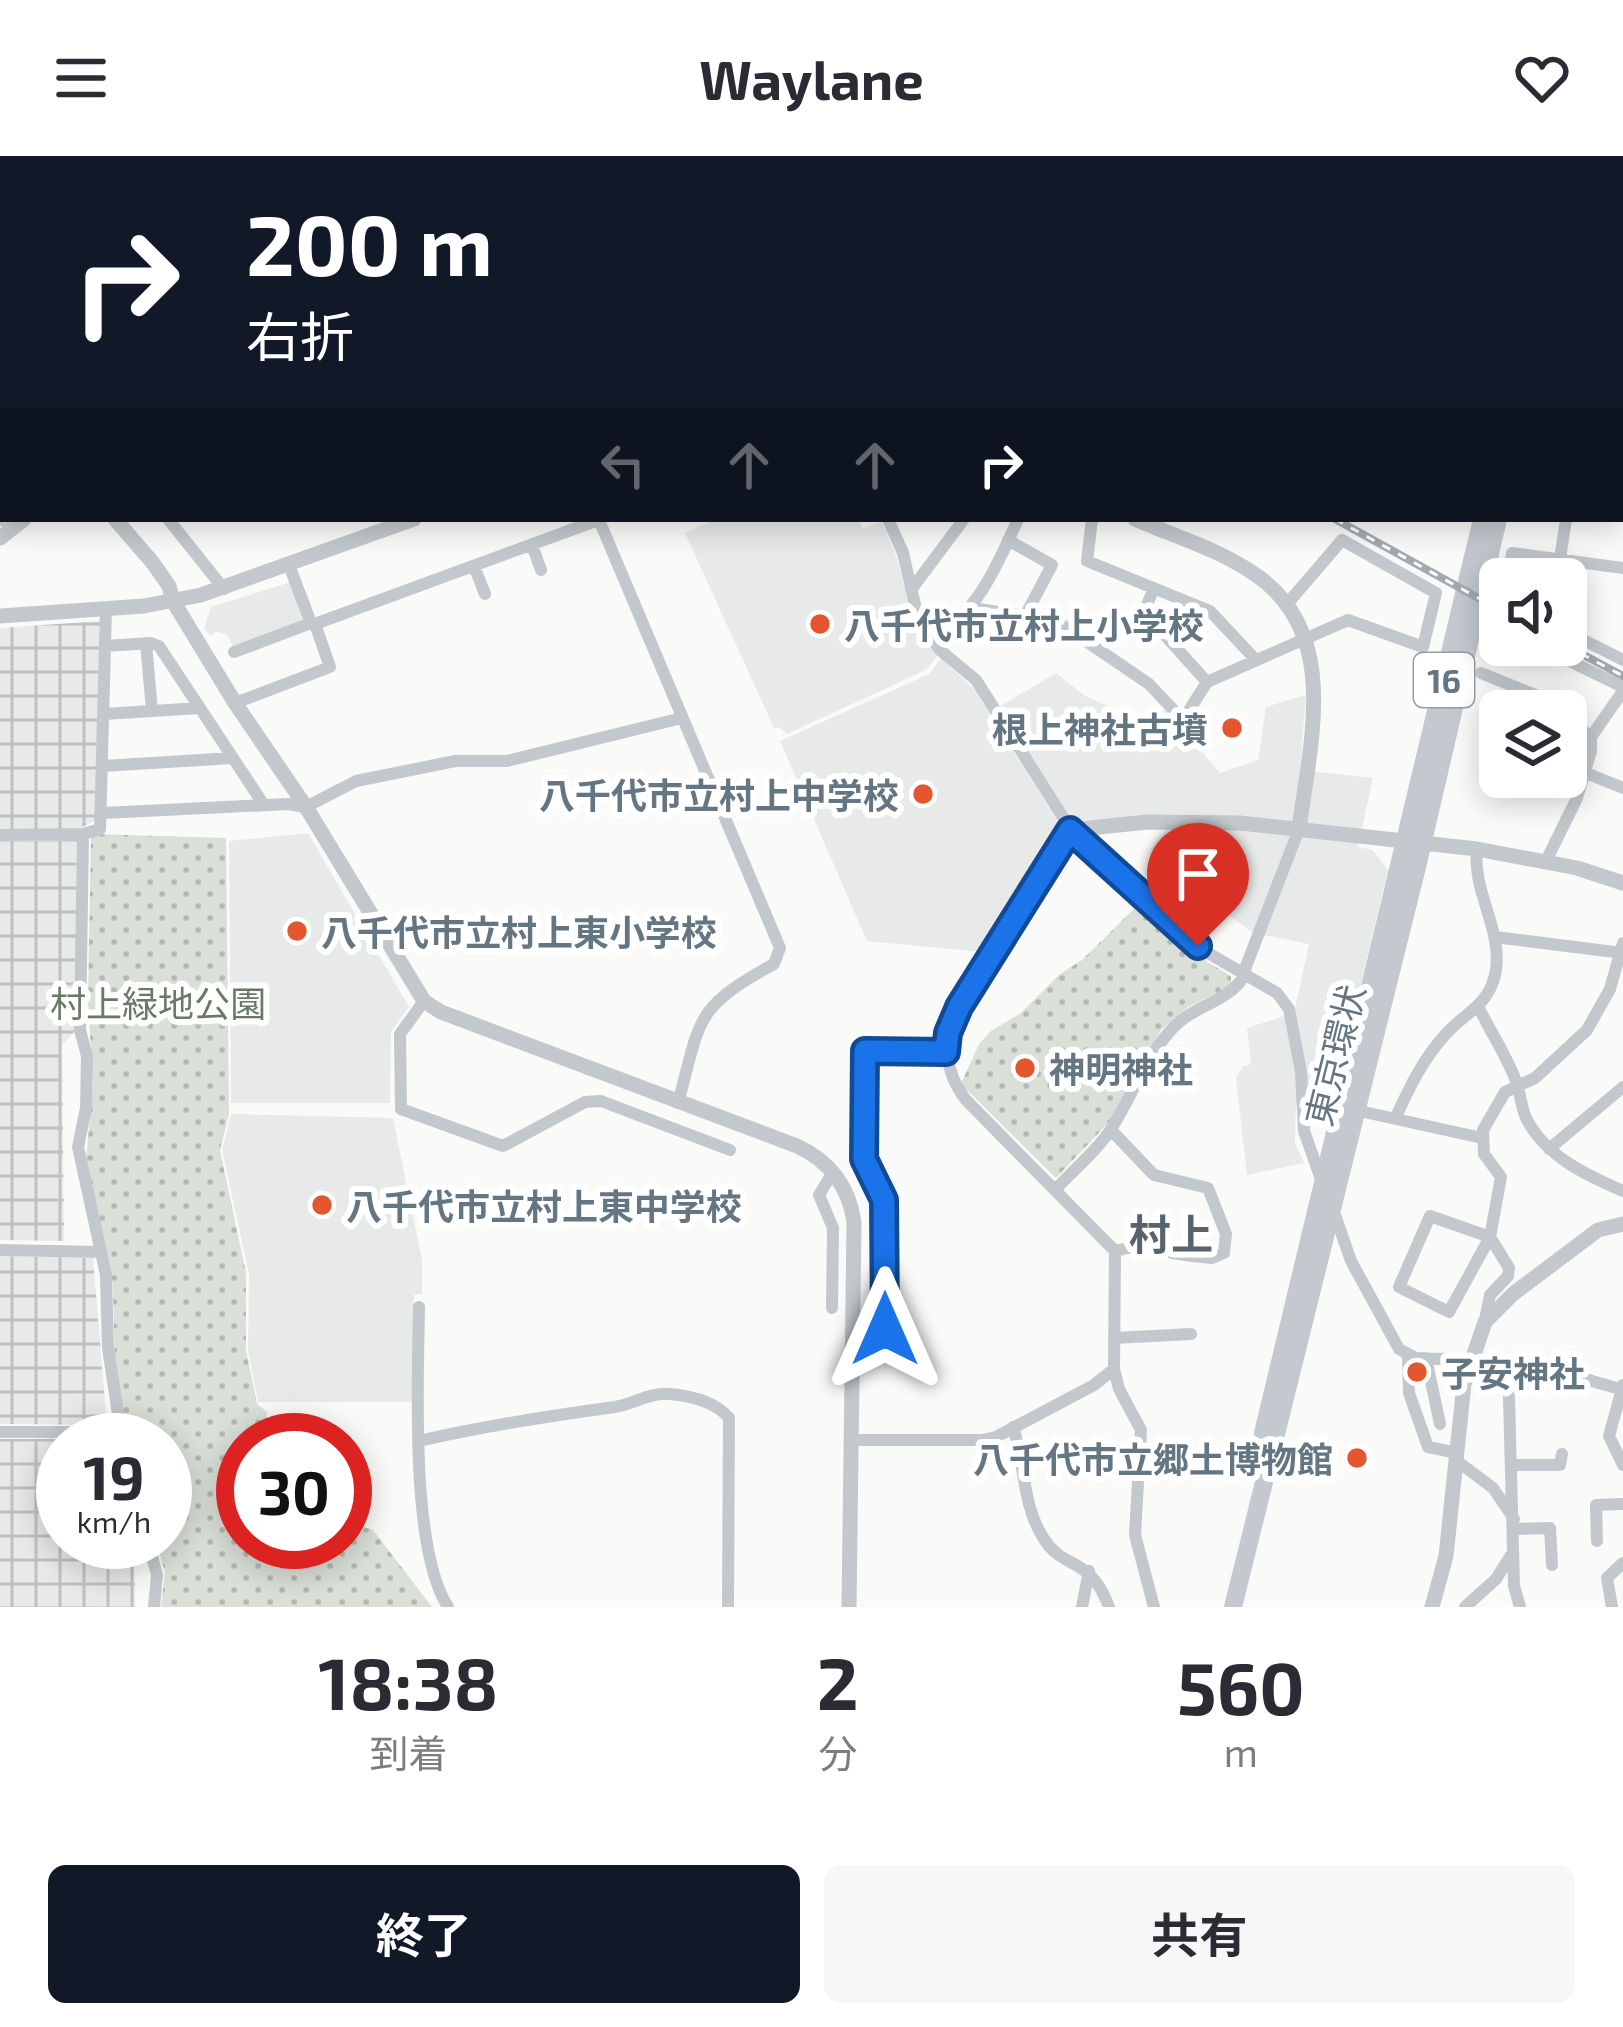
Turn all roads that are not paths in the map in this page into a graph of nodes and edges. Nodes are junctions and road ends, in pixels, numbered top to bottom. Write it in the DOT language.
graph roads {
  1 [pos="103,522"];
  2 [pos="120,522"];
  3 [pos="170,522"];
  4 [pos="406,522"];
  5 [pos="594,522"];
  6 [pos="601,522"];
  7 [pos="890,522"];
  8 [pos="962,522"];
  9 [pos="1013,522"];
  10 [pos="1092,522"];
  11 [pos="1143,522"];
  12 [pos="1481,522"];
  13 [pos="1497,522"];
  14 [pos="1566,522"];
  15 [pos="1008,540"];
  16 [pos="532,544"];
  17 [pos="1511,558"];
  18 [pos="1552,558"];
  19 [pos="1560,558"];
  20 [pos="1587,563"];
  21 [pos="289,565"];
  22 [pos="474,566"];
  23 [pos="1623,568"];
  24 [pos="541,570"];
  25 [pos="1154,588"];
  26 [pos="224,589"];
  27 [pos="911,590"];
  28 [pos="485,594"];
  29 [pos="173,601"];
  30 [pos="1287,604"];
  31 [pos="971,608"];
  32 [pos="106,609"];
  33 [pos="1026,614"];
  34 [pos="0,616"];
  35 [pos="296,629"];
  36 [pos="317,630"];
  37 [pos="1306,636"];
  38 [pos="930,639"];
  39 [pos="146,643"];
  40 [pos="1587,643"];
  41 [pos="105,646"];
  42 [pos="234,652"];
  43 [pos="1256,659"];
  44 [pos="1623,661"];
  45 [pos="1578,666"];
  46 [pos="1481,673"];
  47 [pos="1207,682"];
  48 [pos="1623,689"];
  49 [pos="1523,690"];
  50 [pos="235,704"];
  51 [pos="200,708"];
  52 [pos="152,711"];
  53 [pos="104,714"];
  54 [pos="682,718"];
  55 [pos="1587,734"];
  56 [pos="1591,737"];
  57 [pos="233,758"];
  58 [pos="103,766"];
  59 [pos="1587,766"];
  60 [pos="1587,773"];
  61 [pos="1623,788"];
  62 [pos="1575,798"];
  63 [pos="264,805"];
  64 [pos="307,807"];
  65 [pos="102,812"];
  66 [pos="1299,829"];
  67 [pos="1070,830"];
  68 [pos="82,834"];
  69 [pos="0,835"];
  70 [pos="1415,842"];
  71 [pos="1478,849"];
  72 [pos="1546,861"];
  73 [pos="1623,883"];
  74 [pos="1496,937"];
  75 [pos="1622,950"];
  76 [pos="1243,975"];
  77 [pos="424,1001"];
  78 [pos="1479,1009"];
  79 [pos="946,1052"];
  80 [pos="1517,1084"];
  81 [pos="1622,1090"];
  82 [pos="678,1103"];
  83 [pos="1354,1110"];
  84 [pos="1396,1117"];
  85 [pos="1111,1130"];
  86 [pos="1482,1138"];
  87 [pos="1550,1148"];
  88 [pos="730,1150"];
  89 [pos="832,1172"];
  90 [pos="1323,1184"];
  91 [pos="1055,1189"];
  92 [pos="1623,1191"];
  93 [pos="1331,1204"];
  94 [pos="1623,1224"];
  95 [pos="1490,1237"];
  96 [pos="0,1250"];
  97 [pos="1115,1251"];
  98 [pos="100,1252"];
  99 [pos="419,1307"];
  100 [pos="832,1308"];
  101 [pos="1485,1322"];
  102 [pos="885,1329"];
  103 [pos="1191,1334"];
  104 [pos="1114,1338"];
  105 [pos="1408,1354"];
  106 [pos="1471,1357"];
  107 [pos="1426,1358"];
  108 [pos="1508,1360"];
  109 [pos="1114,1369"];
  110 [pos="1622,1387"];
  111 [pos="118,1413"];
  112 [pos="1440,1424"];
  113 [pos="1013,1427"];
  114 [pos="0,1432"];
  115 [pos="36,1433"];
  116 [pos="853,1440"];
  117 [pos="419,1441"];
  118 [pos="1562,1454"];
  119 [pos="1457,1457"];
  120 [pos="1512,1465"];
  121 [pos="1623,1465"];
  122 [pos="1623,1504"];
  123 [pos="1514,1524"];
  124 [pos="1598,1540"];
  125 [pos="1514,1551"];
  126 [pos="1623,1563"];
  127 [pos="1552,1565"];
  128 [pos="156,1569"];
  129 [pos="1089,1571"];
  130 [pos="154,1607"];
  131 [pos="448,1607"];
  132 [pos="728,1607"];
  133 [pos="849,1607"];
  134 [pos="1082,1607"];
  135 [pos="1109,1607"];
  136 [pos="1154,1607"];
  137 [pos="1221,1607"];
  138 [pos="1233,1607"];
  139 [pos="1432,1607"];
  140 [pos="1465,1607"];
  141 [pos="1520,1607"];
  142 [pos="1612,1607"];
  1 -- 29 [label="street"];
  2 -- 29 [label="street"];
  3 -- 26 [label="street"];
  4 -- 21 [label="street"];
  5 -- 16 [label="street"];
  6 -- 54 [label="street"];
  7 -- 27 [label="street"];
  8 -- 27 [label="street"];
  9 -- 15 [label="street"];
  10 -- 25 [label="street"];
  11 -- 30 [label="street"];
  12 -- 70 [label="highway, 東京環状 / 16"];
  13 -- 70 [label="highway, 東京環状 / 16"];
  14 -- 19 [label="street"];
  15 -- 31 [label="street"];
  15 -- 33 [label="street"];
  16 -- 22 [label="street"];
  16 -- 24 [label="street"];
  17 -- 18 [label="street"];
  20 -- 23 [label="street"];
  21 -- 26 [label="street"];
  21 -- 35 [label="street"];
  22 -- 28 [label="street"];
  22 -- 36 [label="street"];
  25 -- 43 [label="street"];
  25 -- 47 [label="street"];
  26 -- 29 [label="street"];
  27 -- 38 [label="street"];
  29 -- 32 [label="street"];
  29 -- 50 [label="street"];
  30 -- 37 [label="street"];
  30 -- 37 [label="street"];
  31 -- 33 [label="street"];
  31 -- 38 [label="street"];
  32 -- 34 [label="street"];
  32 -- 41 [label="street"];
  33 -- 47 [label="street"];
  35 -- 36 [label="street"];
  35 -- 42 [label="street"];
  36 -- 50 [label="street"];
  37 -- 43 [label="street"];
  37 -- 66 [label="street"];
  38 -- 67 [label="street"];
  39 -- 41 [label="street"];
  39 -- 51 [label="street"];
  39 -- 52 [label="street"];
  40 -- 44 [label="street"];
  41 -- 53 [label="street"];
  43 -- 47 [label="street"];
  45 -- 48 [label="street"];
  46 -- 49 [label="street"];
  48 -- 56 [label="street"];
  50 -- 64 [label="street"];
  51 -- 52 [label="street"];
  51 -- 57 [label="street"];
  52 -- 53 [label="street"];
  53 -- 58 [label="street"];
  54 -- 64 [label="street"];
  54 -- 82 [label="street"];
  55 -- 56 [label="street"];
  56 -- 59 [label="street"];
  57 -- 58 [label="street"];
  57 -- 63 [label="street"];
  58 -- 65 [label="street"];
  60 -- 61 [label="street"];
  62 -- 72 [label="street"];
  63 -- 64 [label="street"];
  63 -- 65 [label="street"];
  64 -- 77 [label="street"];
  65 -- 68 [label="street"];
  66 -- 67 [label="street"];
  66 -- 70 [label="street"];
  66 -- 76 [label="street"];
  67 -- 76 [label="street"];
  67 -- 79 [label="street"];
  68 -- 69 [label="street"];
  68 -- 98 [label="street"];
  70 -- 71 [label="street"];
  70 -- 83 [label="highway, 東京環状 / 16"];
  70 -- 90 [label="highway, 東京環状 / 16"];
  71 -- 72 [label="street"];
  71 -- 74 [label="street"];
  72 -- 73 [label="street"];
  74 -- 75 [label="street"];
  74 -- 78 [label="street"];
  75 -- 80 [label="street"];
  76 -- 85 [label="street"];
  76 -- 90 [label="street"];
  77 -- 82 [label="street"];
  77 -- 88 [label="street"];
  78 -- 80 [label="street"];
  78 -- 84 [label="street"];
  79 -- 91 [label="street"];
  79 -- 102 [label="street"];
  80 -- 86 [label="street"];
  80 -- 87 [label="street"];
  81 -- 87 [label="street"];
  82 -- 89 [label="street"];
  83 -- 84 [label="street"];
  83 -- 93 [label="highway, 東京環状 / 16"];
  84 -- 86 [label="street"];
  85 -- 91 [label="street"];
  85 -- 97 [label="street"];
  86 -- 95 [label="street"];
  87 -- 92 [label="street"];
  89 -- 100 [label="street"];
  89 -- 116 [label="street"];
  90 -- 93 [label="street"];
  90 -- 137 [label="highway, 東京環状 / 16"];
  91 -- 97 [label="street"];
  93 -- 105 [label="street"];
  93 -- 138 [label="highway, 東京環状 / 16"];
  94 -- 101 [label="street"];
  95 -- 95 [label="street"];
  95 -- 101 [label="street"];
  96 -- 98 [label="street"];
  97 -- 104 [label="street"];
  98 -- 111 [label="street"];
  99 -- 117 [label="street"];
  101 -- 106 [label="street"];
  103 -- 104 [label="street"];
  104 -- 109 [label="street"];
  105 -- 107 [label="street"];
  105 -- 119 [label="street"];
  106 -- 107 [label="street"];
  106 -- 108 [label="street"];
  106 -- 119 [label="street"];
  107 -- 112 [label="street"];
  108 -- 110 [label="street"];
  108 -- 120 [label="street"];
  109 -- 113 [label="street"];
  109 -- 136 [label="street"];
  110 -- 121 [label="street"];
  113 -- 116 [label="street"];
  113 -- 129 [label="street"];
  114 -- 115 [label="street"];
  116 -- 133 [label="street"];
  117 -- 131 [label="street"];
  117 -- 132 [label="street"];
  118 -- 120 [label="street"];
  119 -- 123 [label="street"];
  119 -- 139 [label="street"];
  120 -- 123 [label="street"];
  122 -- 124 [label="street"];
  123 -- 125 [label="street"];
  123 -- 127 [label="street"];
  125 -- 140 [label="street"];
  125 -- 141 [label="street"];
  126 -- 142 [label="street"];
  128 -- 130 [label="street"];
  129 -- 134 [label="street"];
  129 -- 135 [label="street"];
}
